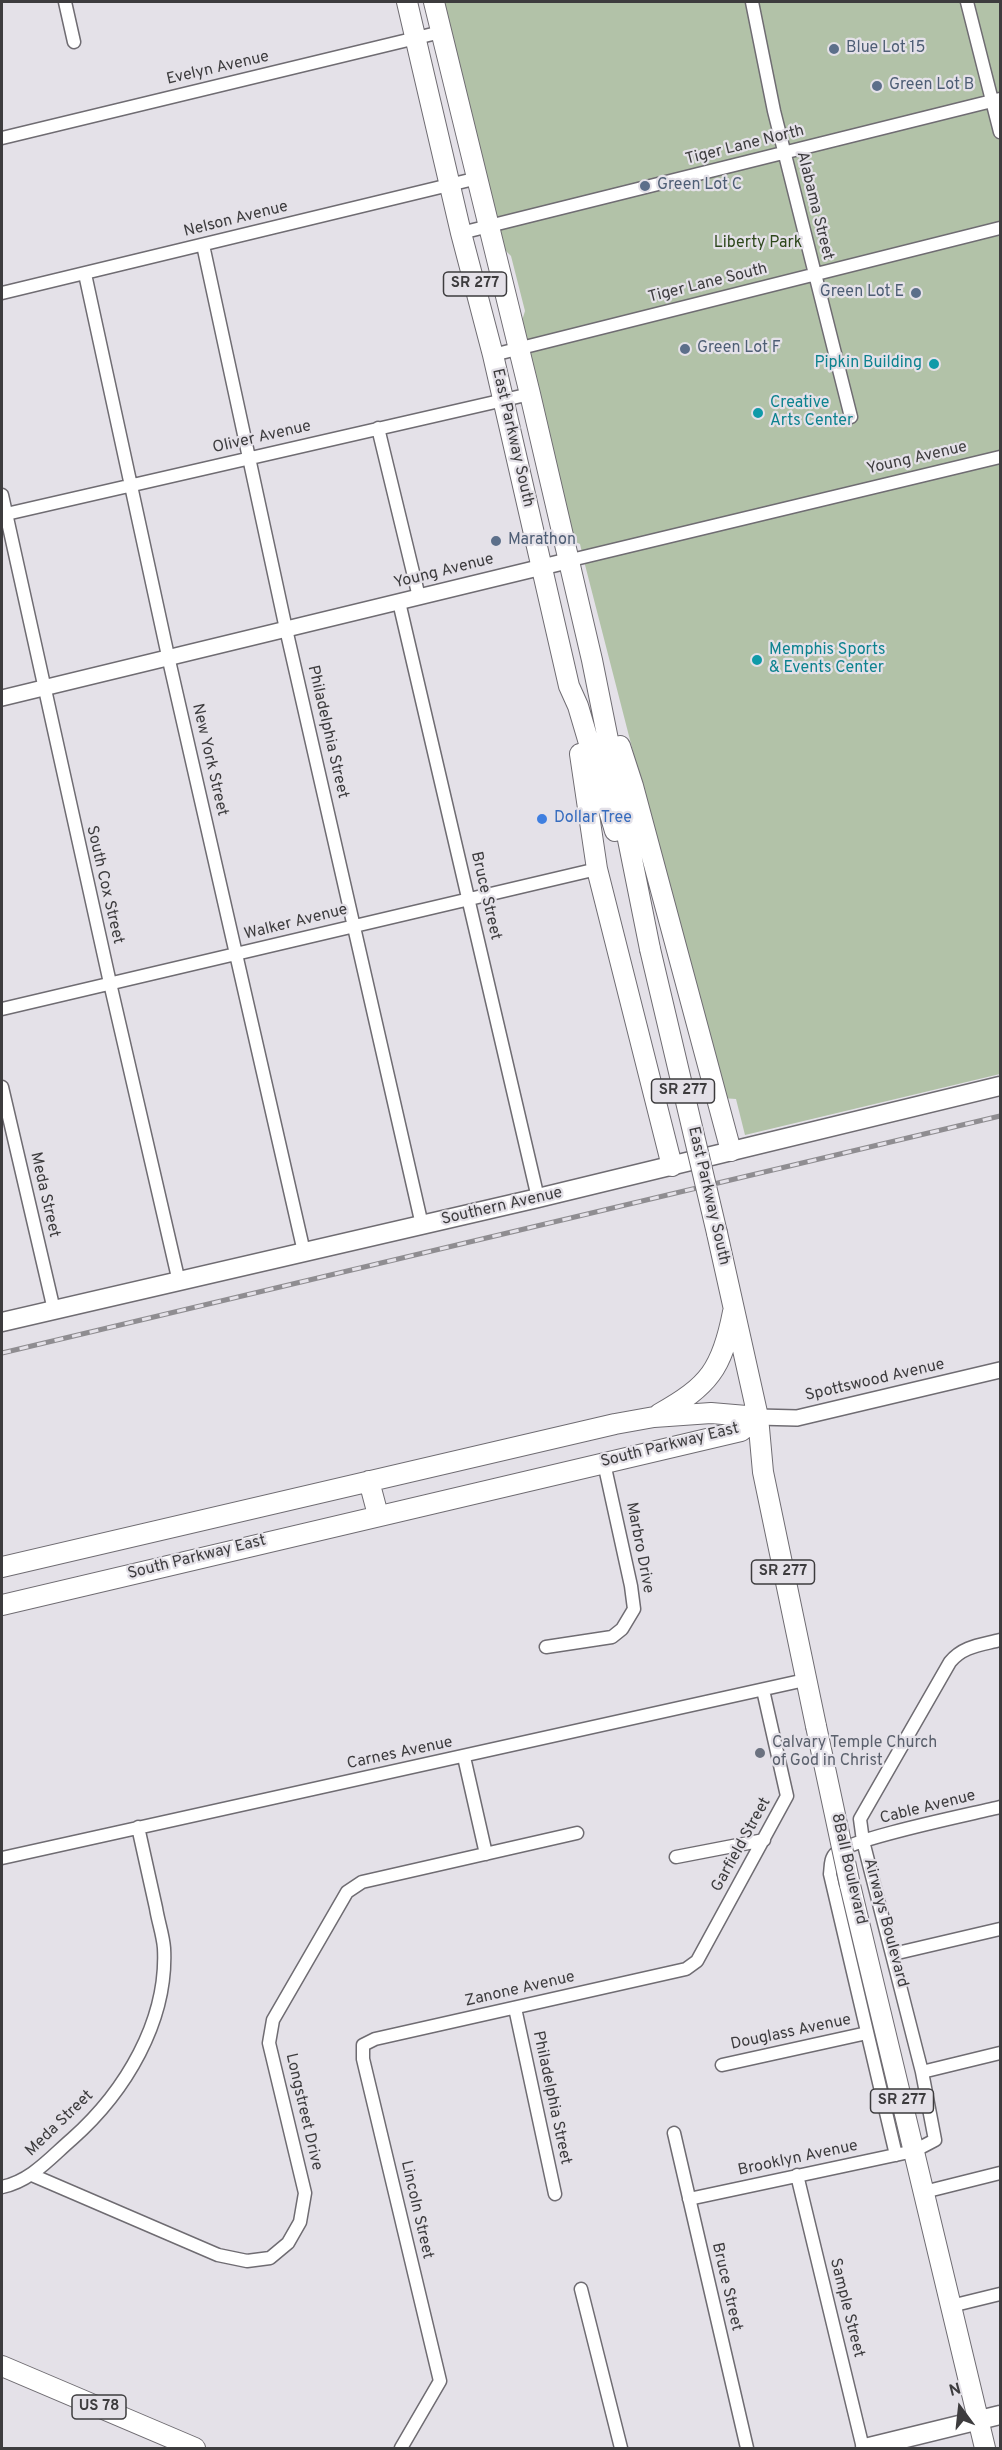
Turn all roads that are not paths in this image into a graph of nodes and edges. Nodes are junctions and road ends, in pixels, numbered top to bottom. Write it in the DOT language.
graph roads {
  1 [pos="65,2"];
  2 [pos="407,2"];
  3 [pos="434,2"];
  4 [pos="752,2"];
  5 [pos="967,2"];
  6 [pos="441,32"];
  7 [pos="416,39"];
  8 [pos="74,42"];
  9 [pos="997,100"];
  10 [pos="1000,132"];
  11 [pos="2,138"];
  12 [pos="784,153"];
  13 [pos="478,178"];
  14 [pos="450,185"];
  15 [pos="490,226"];
  16 [pos="1000,228"];
  17 [pos="461,233"];
  18 [pos="203,245"];
  19 [pos="85,274"];
  20 [pos="814,274"];
  21 [pos="2,293"];
  22 [pos="519,348"];
  23 [pos="493,355"];
  24 [pos="530,393"];
  25 [pos="503,400"];
  26 [pos="851,417"];
  27 [pos="378,428"];
  28 [pos="250,457"];
  29 [pos="1000,458"];
  30 [pos="131,484"];
  31 [pos="2,495"];
  32 [pos="4,514"];
  33 [pos="567,561"];
  34 [pos="541,568"];
  35 [pos="419,597"];
  36 [pos="399,602"];
  37 [pos="286,629"];
  38 [pos="168,656"];
  39 [pos="591,660"];
  40 [pos="569,686"];
  41 [pos="43,688"];
  42 [pos="2,698"];
  43 [pos="597,869"];
  44 [pos="469,900"];
  45 [pos="354,926"];
  46 [pos="649,945"];
  47 [pos="237,955"];
  48 [pos="110,983"];
  49 [pos="2,1009"];
  50 [pos="1000,1086"];
  51 [pos="2,1087"];
  52 [pos="730,1152"];
  53 [pos="672,1166"];
  54 [pos="538,1198"];
  55 [pos="422,1225"];
  56 [pos="304,1252"];
  57 [pos="179,1282"];
  58 [pos="734,1304"];
  59 [pos="54,1310"];
  60 [pos="2,1322"];
  61 [pos="1000,1370"];
  62 [pos="654,1417"];
  63 [pos="758,1418"];
  64 [pos="604,1463"];
  65 [pos="369,1481"];
  66 [pos="378,1515"];
  67 [pos="2,1567"];
  68 [pos="2,1605"];
  69 [pos="1000,1640"];
  70 [pos="546,1647"];
  71 [pos="805,1680"];
  72 [pos="763,1690"];
  73 [pos="464,1757"];
  74 [pos="1000,1807"];
  75 [pos="138,1827"];
  76 [pos="577,1833"];
  77 [pos="764,1840"];
  78 [pos="863,1841"];
  79 [pos="486,1854"];
  80 [pos="676,1857"];
  81 [pos="2,1858"];
  82 [pos="1000,1929"];
  83 [pos="894,1954"];
  84 [pos="686,1969"];
  85 [pos="515,2008"];
  86 [pos="867,2033"];
  87 [pos="363,2045"];
  88 [pos="1000,2053"];
  89 [pos="722,2066"];
  90 [pos="922,2072"];
  91 [pos="674,2133"];
  92 [pos="905,2153"];
  93 [pos="1000,2174"];
  94 [pos="32,2175"];
  95 [pos="797,2175"];
  96 [pos="2,2187"];
  97 [pos="924,2192"];
  98 [pos="555,2194"];
  99 [pos="689,2199"];
  100 [pos="581,2289"];
  101 [pos="1000,2294"];
  102 [pos="952,2312"];
  103 [pos="2,2366"];
  104 [pos="1000,2415"];
  105 [pos="977,2420"];
  106 [pos="195,2448"];
  107 [pos="400,2448"];
  108 [pos="621,2448"];
  109 [pos="747,2448"];
  110 [pos="864,2448"];
  111 [pos="985,2448"];
  1 -- 8 [label="street"];
  2 -- 7 [label="main road, East Parkway South / SR 277"];
  3 -- 6 [label="main road, East Parkway South / SR 277"];
  4 -- 12 [label="street, Alabama Street"];
  5 -- 9 [label="street"];
  6 -- 7 [label="street, Evelyn Avenue"];
  6 -- 13 [label="main road, East Parkway South / SR 277"];
  7 -- 11 [label="street, Evelyn Avenue"];
  7 -- 14 [label="main road, East Parkway South / SR 277"];
  9 -- 10 [label="street"];
  9 -- 12 [label="street, Tiger Lane North"];
  12 -- 15 [label="street, Tiger Lane North"];
  12 -- 20 [label="street, Alabama Street"];
  13 -- 14 [label="street, Nelson Avenue"];
  13 -- 15 [label="main road, East Parkway South / SR 277"];
  14 -- 17 [label="main road, East Parkway South / SR 277"];
  14 -- 18 [label="street, Nelson Avenue"];
  15 -- 17 [label="street, Tiger Lane North"];
  15 -- 22 [label="main road, East Parkway South / SR 277"];
  16 -- 20 [label="street, Tiger Lane South"];
  17 -- 23 [label="main road, East Parkway South / SR 277"];
  18 -- 19 [label="street, Nelson Avenue"];
  18 -- 28 [label="street, Philadelphia Street"];
  19 -- 21 [label="street, Nelson Avenue"];
  19 -- 30 [label="street, New York Street"];
  20 -- 22 [label="street, Tiger Lane South"];
  20 -- 26 [label="street, Alabama Street"];
  22 -- 23 [label="street, Tiger Lane South"];
  22 -- 24 [label="main road, East Parkway South / SR 277"];
  23 -- 25 [label="main road, East Parkway South / SR 277"];
  24 -- 25 [label="street, Oliver Avenue"];
  24 -- 33 [label="main road, East Parkway South / SR 277"];
  25 -- 27 [label="street, Oliver Avenue"];
  25 -- 34 [label="main road, East Parkway South / SR 277"];
  27 -- 28 [label="street, Oliver Avenue"];
  27 -- 35 [label="street"];
  28 -- 30 [label="street, Oliver Avenue"];
  28 -- 37 [label="street, Philadelphia Street"];
  29 -- 33 [label="street, Young Avenue"];
  30 -- 32 [label="street, Oliver Avenue"];
  30 -- 38 [label="street, New York Street"];
  31 -- 32 [label="street, South Cox Street"];
  32 -- 41 [label="street, South Cox Street"];
  33 -- 34 [label="street, Young Avenue"];
  33 -- 39 [label="main road, East Parkway South / SR 277"];
  34 -- 35 [label="street, Young Avenue"];
  34 -- 40 [label="main road, East Parkway South / SR 277"];
  35 -- 36 [label="street, Young Avenue"];
  36 -- 37 [label="street, Young Avenue"];
  36 -- 44 [label="street, Bruce Street"];
  37 -- 38 [label="street, Young Avenue"];
  37 -- 45 [label="street, Philadelphia Street"];
  38 -- 41 [label="street, Young Avenue"];
  38 -- 47 [label="street, New York Street"];
  39 -- 46 [label="main road, East Parkway South / SR 277"];
  39 -- 52 [label="main road"];
  40 -- 43 [label="main road"];
  40 -- 46 [label="main road, East Parkway South / SR 277"];
  41 -- 42 [label="street, Young Avenue"];
  41 -- 48 [label="street, South Cox Street"];
  43 -- 44 [label="street, Walker Avenue"];
  43 -- 53 [label="main road"];
  44 -- 45 [label="street, Walker Avenue"];
  44 -- 54 [label="street, Bruce Street"];
  45 -- 47 [label="street, Walker Avenue"];
  45 -- 55 [label="street, Philadelphia Street"];
  46 -- 58 [label="main road, East Parkway South / SR 277, bridge"];
  47 -- 48 [label="street, Walker Avenue"];
  47 -- 56 [label="street, New York Street"];
  48 -- 49 [label="street, Walker Avenue"];
  48 -- 57 [label="street, South Cox Street"];
  50 -- 52 [label="main road, Southern Avenue"];
  51 -- 59 [label="street, Meda Street"];
  52 -- 53 [label="main road, Southern Avenue"];
  53 -- 54 [label="main road, Southern Avenue"];
  54 -- 55 [label="main road, Southern Avenue"];
  55 -- 56 [label="main road, Southern Avenue"];
  56 -- 57 [label="main road, Southern Avenue"];
  57 -- 59 [label="main road, Southern Avenue"];
  58 -- 62 [label="main road"];
  58 -- 63 [label="main road, East Parkway South / SR 277"];
  59 -- 60 [label="main road, Southern Avenue"];
  61 -- 63 [label="street, Spottswood Avenue"];
  62 -- 63 [label="main road, South Parkway East"];
  62 -- 65 [label="main road, South Parkway East"];
  63 -- 64 [label="main road, South Parkway East"];
  63 -- 71 [label="main road, 8Ball Boulevard / SR 277"];
  64 -- 66 [label="main road, South Parkway East"];
  64 -- 70 [label="street, Marbro Drive"];
  65 -- 66 [label="main road"];
  65 -- 67 [label="main road, South Parkway East"];
  66 -- 68 [label="main road, South Parkway East"];
  69 -- 78 [label="street"];
  71 -- 72 [label="street, Carnes Avenue"];
  71 -- 92 [label="main road, 8Ball Boulevard / SR 277, bridge"];
  72 -- 73 [label="street, Carnes Avenue"];
  72 -- 77 [label="street, Garfield Street"];
  73 -- 75 [label="street, Carnes Avenue"];
  73 -- 79 [label="street"];
  74 -- 78 [label="street, Cable Avenue"];
  75 -- 81 [label="street, Carnes Avenue"];
  75 -- 94 [label="street, Meda Street"];
  76 -- 79 [label="street, Longstreet Drive"];
  77 -- 80 [label="street"];
  77 -- 84 [label="street, Garfield Street"];
  78 -- 83 [label="street, Airways Boulevard"];
  78 -- 86 [label="street, Airways Boulevard"];
  79 -- 94 [label="street, Longstreet Drive"];
  82 -- 83 [label="street"];
  83 -- 90 [label="street, Airways Boulevard"];
  84 -- 85 [label="street, Zanone Avenue"];
  85 -- 87 [label="street, Zanone Avenue"];
  85 -- 98 [label="street, Philadelphia Street"];
  86 -- 89 [label="street, Douglass Avenue"];
  86 -- 92 [label="street, Airways Boulevard"];
  87 -- 107 [label="street, Lincoln Street"];
  88 -- 90 [label="street"];
  90 -- 92 [label="street, Airways Boulevard"];
  91 -- 99 [label="street, Bruce Street"];
  92 -- 95 [label="street, Brooklyn Avenue"];
  92 -- 97 [label="main road, 8Ball Boulevard / SR 277"];
  93 -- 97 [label="street"];
  94 -- 96 [label="street, Meda Street"];
  95 -- 99 [label="street, Brooklyn Avenue"];
  95 -- 110 [label="street, Sample Street"];
  97 -- 102 [label="main road, 8Ball Boulevard / SR 277"];
  99 -- 109 [label="street, Bruce Street"];
  100 -- 108 [label="street"];
  101 -- 102 [label="street"];
  102 -- 105 [label="main road, SR 277"];
  103 -- 106 [label="main road, US 78"];
  104 -- 105 [label="main road"];
  105 -- 110 [label="main road"];
  105 -- 111 [label="main road, SR 277"];
}
